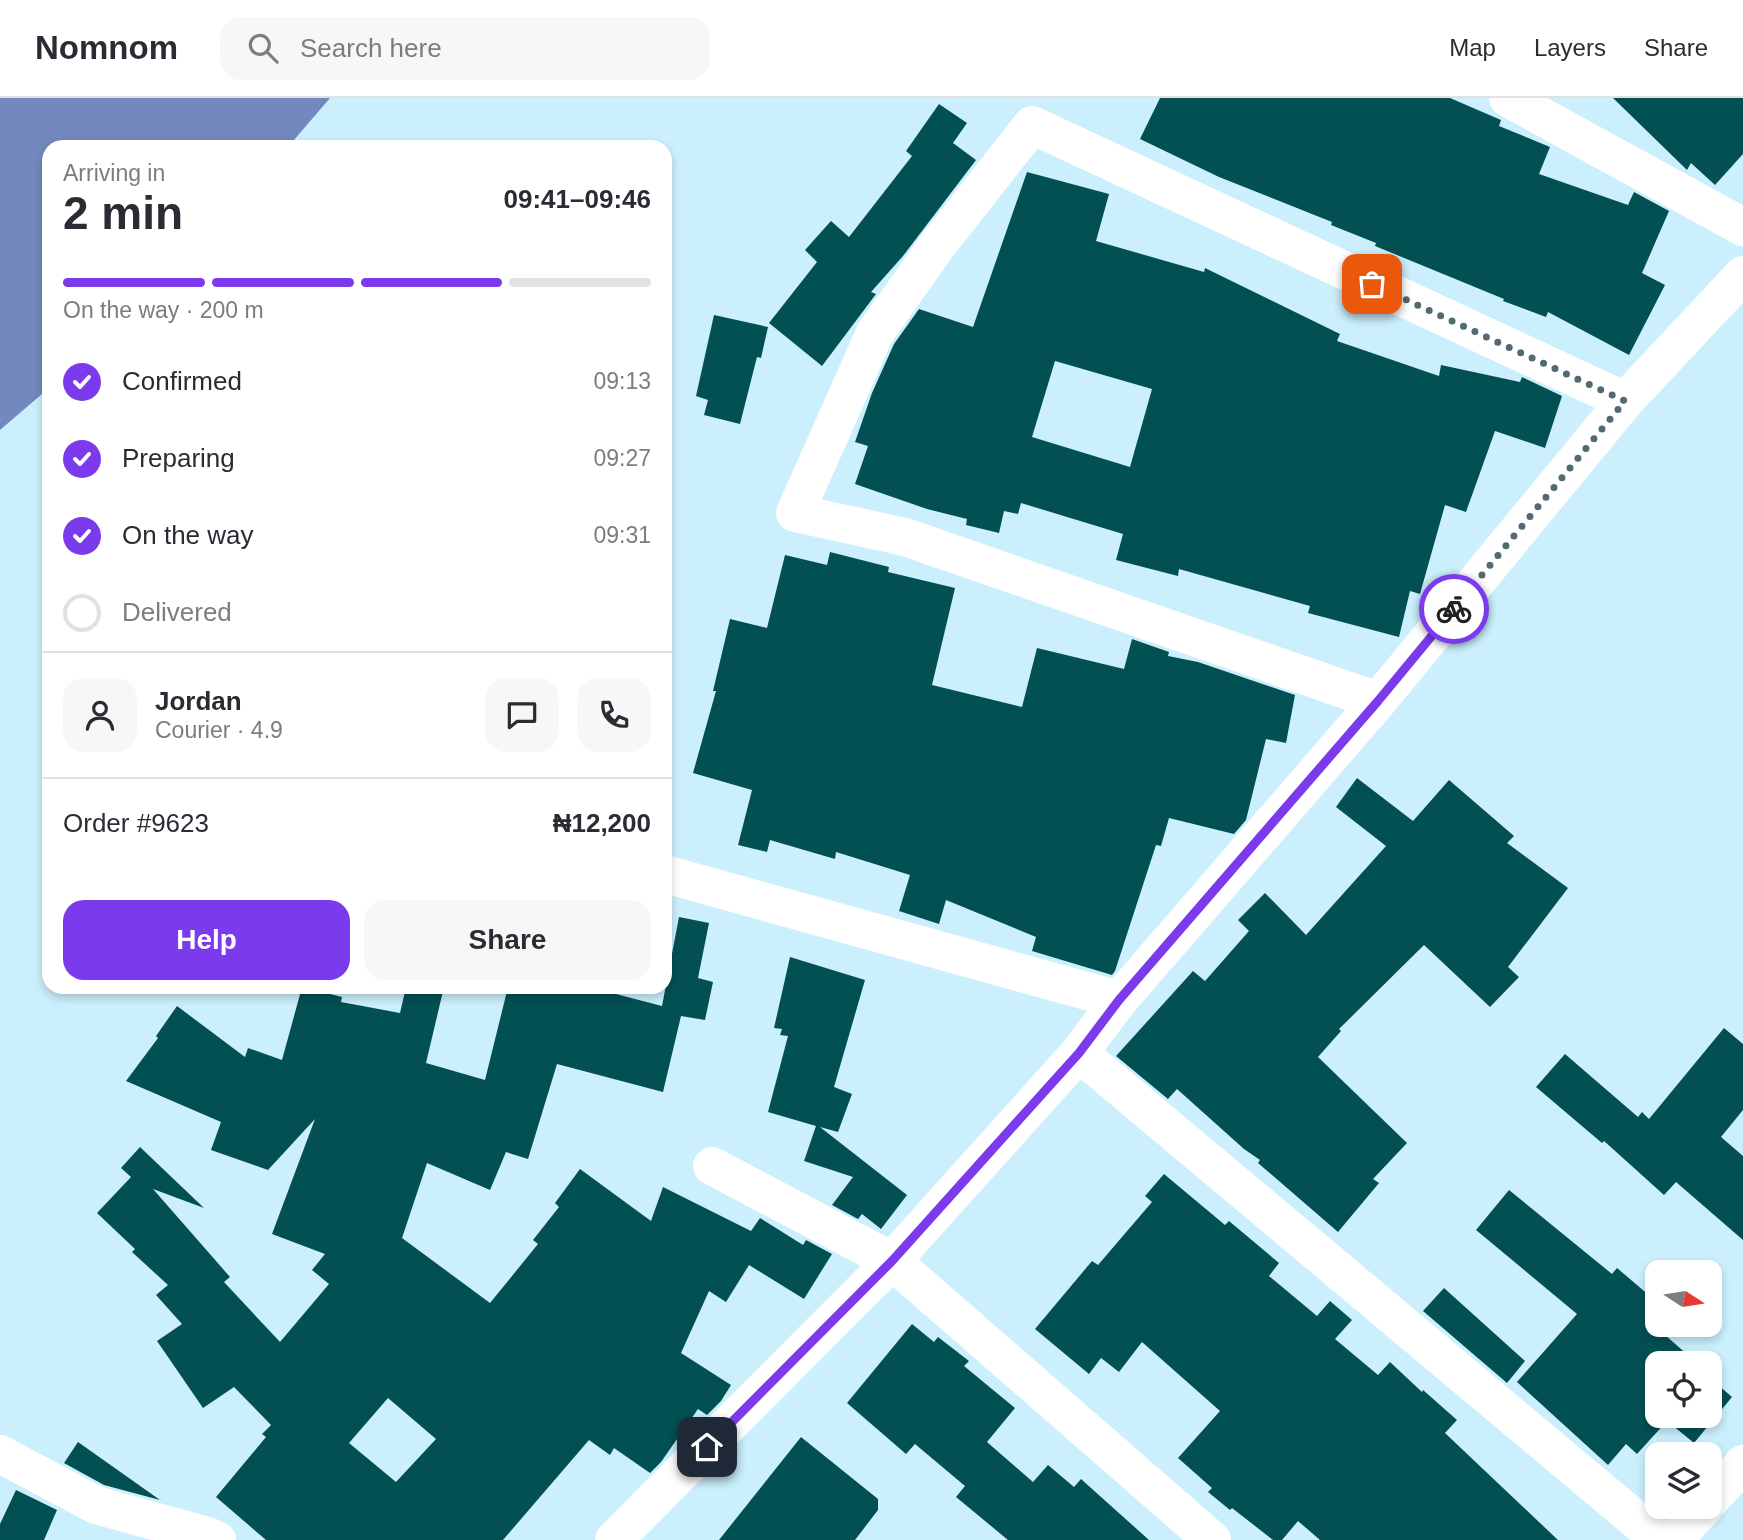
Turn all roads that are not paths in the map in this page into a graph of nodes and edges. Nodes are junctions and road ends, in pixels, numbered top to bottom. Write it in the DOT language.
graph roads {
  1 [pos="1508,98"];
  2 [pos="1035,112"];
  3 [pos="1743,227"];
  4 [pos="1743,275"];
  5 [pos="1625,401"];
  6 [pos="1378,701"];
  7 [pos="672,876"];
  8 [pos="1119,1000"];
  9 [pos="1079,1053"];
  10 [pos="712,1166"];
  11 [pos="892,1261"];
  12 [pos="0,1454"];
  13 [pos="1743,1464"];
  14 [pos="1722,1487"];
  15 [pos="1693,1519"];
  16 [pos="217,1540"];
  17 [pos="614,1540"];
  18 [pos="1212,1540"];
  19 [pos="1660,1540"];
  20 [pos="1674,1540"];
  1 -- 3 [label="street"];
  2 -- 5 [label="street"];
  2 -- 6 [label="street"];
  4 -- 5 [label="street"];
  5 -- 6 [label="street"];
  6 -- 8 [label="street"];
  7 -- 8 [label="street"];
  8 -- 9 [label="street"];
  9 -- 11 [label="street"];
  9 -- 19 [label="street"];
  10 -- 11 [label="street"];
  11 -- 17 [label="street"];
  11 -- 18 [label="street"];
  12 -- 16 [label="street"];
  13 -- 14 [label="street"];
  15 -- 20 [label="street"];
}
